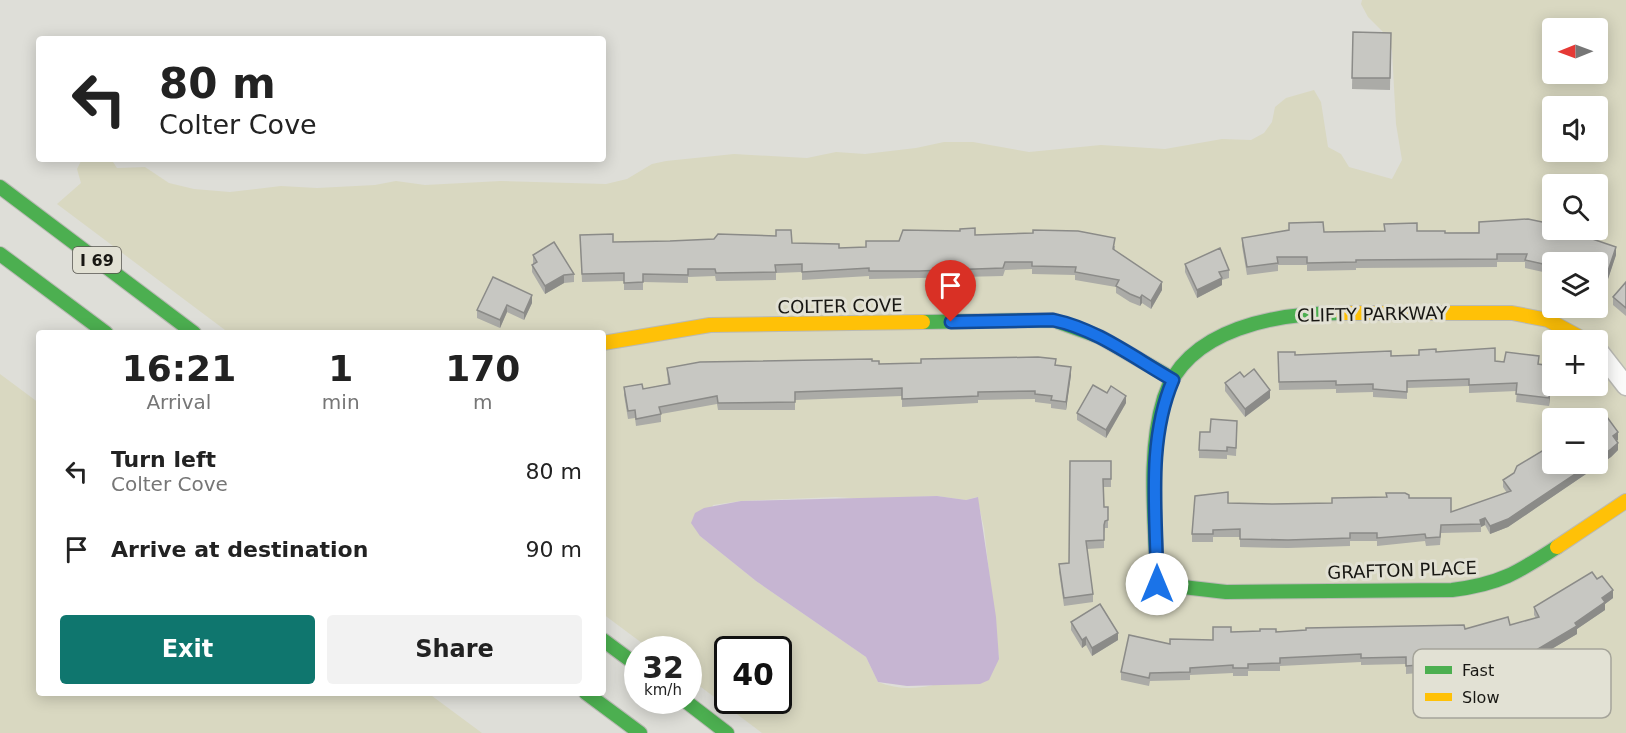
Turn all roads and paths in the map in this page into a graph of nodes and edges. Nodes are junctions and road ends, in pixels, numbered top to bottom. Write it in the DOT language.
graph roads {
  1 [pos="0,188"];
  2 [pos="0,254"];
  3 [pos="102,330"];
  4 [pos="190,330"];
  5 [pos="1569,330"];
  6 [pos="606,342"];
  7 [pos="1608,363"];
  8 [pos="1173,380"];
  9 [pos="1626,386"];
  10 [pos="1626,501"];
  11 [pos="606,642"];
  12 [pos="624,656"];
  13 [pos="590,696"];
  14 [pos="702,714"];
  15 [pos="640,733"];
  16 [pos="727,733"];
  1 -- 4 [label="main road, I 69"];
  2 -- 3 [label="main road"];
  5 -- 8 [label="main road, CLIFTY PARKWAY"];
  6 -- 8 [label="main road, COLTER COVE"];
  7 -- 9 [label="street"];
  8 -- 10 [label="main road, GRAFTON PLACE"];
  11 -- 12 [label="main road"];
  13 -- 15 [label="main road"];
  14 -- 16 [label="main road"];
}
